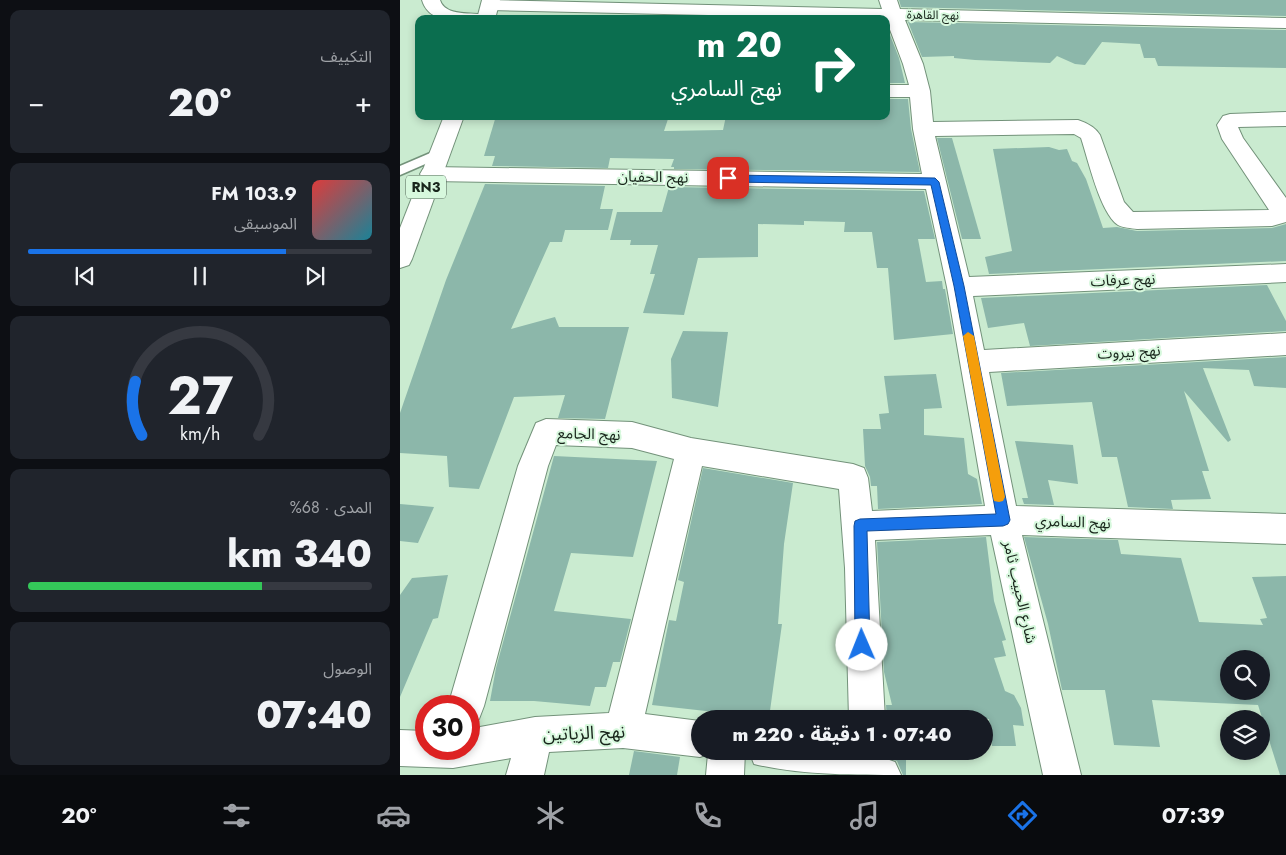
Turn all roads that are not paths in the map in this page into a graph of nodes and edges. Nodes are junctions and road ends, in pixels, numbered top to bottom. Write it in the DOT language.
graph roads {
  1 [pos="431,0"];
  2 [pos="891,7"];
  3 [pos="487,11"];
  4 [pos="1286,23"];
  5 [pos="890,91"];
  6 [pos="920,92"];
  7 [pos="1286,119"];
  8 [pos="453,120"];
  9 [pos="923,129"];
  10 [pos="442,152"];
  11 [pos="400,171"];
  12 [pos="431,174"];
  13 [pos="935,182"];
  14 [pos="400,259"];
  15 [pos="1286,273"];
  16 [pos="959,286"];
  17 [pos="1286,344"];
  18 [pos="973,362"];
  19 [pos="691,451"];
  20 [pos="1003,520"];
  21 [pos="860,526"];
  22 [pos="1286,529"];
  23 [pos="469,695"];
  24 [pos="866,710"];
  25 [pos="623,730"];
  26 [pos="535,735"];
  27 [pos="691,738"];
  28 [pos="480,745"];
  29 [pos="400,748"];
  30 [pos="415,748"];
  31 [pos="726,760"];
  32 [pos="820,760"];
  33 [pos="873,769"];
  34 [pos="525,775"];
  35 [pos="725,775"];
  36 [pos="1062,775"];
  1 -- 3 [label="street, نهج القاهرة"];
  2 -- 3 [label="street, نهج القاهرة"];
  2 -- 4 [label="street, نهج القاهرة"];
  2 -- 6 [label="street, شارع الحبيب ثامر"];
  5 -- 6 [label="street"];
  6 -- 9 [label="street, شارع الحبيب ثامر"];
  7 -- 9 [label="street"];
  8 -- 10 [label="street, RN3"];
  9 -- 13 [label="street, شارع الحبيب ثامر"];
  10 -- 11 [label="lane"];
  10 -- 12 [label="street, RN3"];
  12 -- 13 [label="street, نهج الحفيان"];
  12 -- 14 [label="street, RN3"];
  13 -- 16 [label="street, شارع الحبيب ثامر"];
  15 -- 16 [label="street, نهج عرفات"];
  16 -- 18 [label="street, شارع الحبيب ثامر"];
  17 -- 18 [label="street, نهج بيروت"];
  18 -- 20 [label="street, شارع الحبيب ثامر"];
  19 -- 21 [label="street, نهج الجامع"];
  19 -- 23 [label="street, نهج الجامع"];
  19 -- 25 [label="street"];
  20 -- 21 [label="street, نهج السامري"];
  20 -- 22 [label="street, نهج السامري"];
  20 -- 36 [label="street, شارع الحبيب ثامر"];
  21 -- 24 [label="street"];
  25 -- 26 [label="street, نهج الزياتين"];
  25 -- 27 [label="street, نهج الزياتين"];
  26 -- 28 [label="street, نهج الزياتين"];
  26 -- 34 [label="street"];
  29 -- 30 [label="street, نهج الزياتين"];
  31 -- 35 [label="street"];
  32 -- 33 [label="street"];
}
